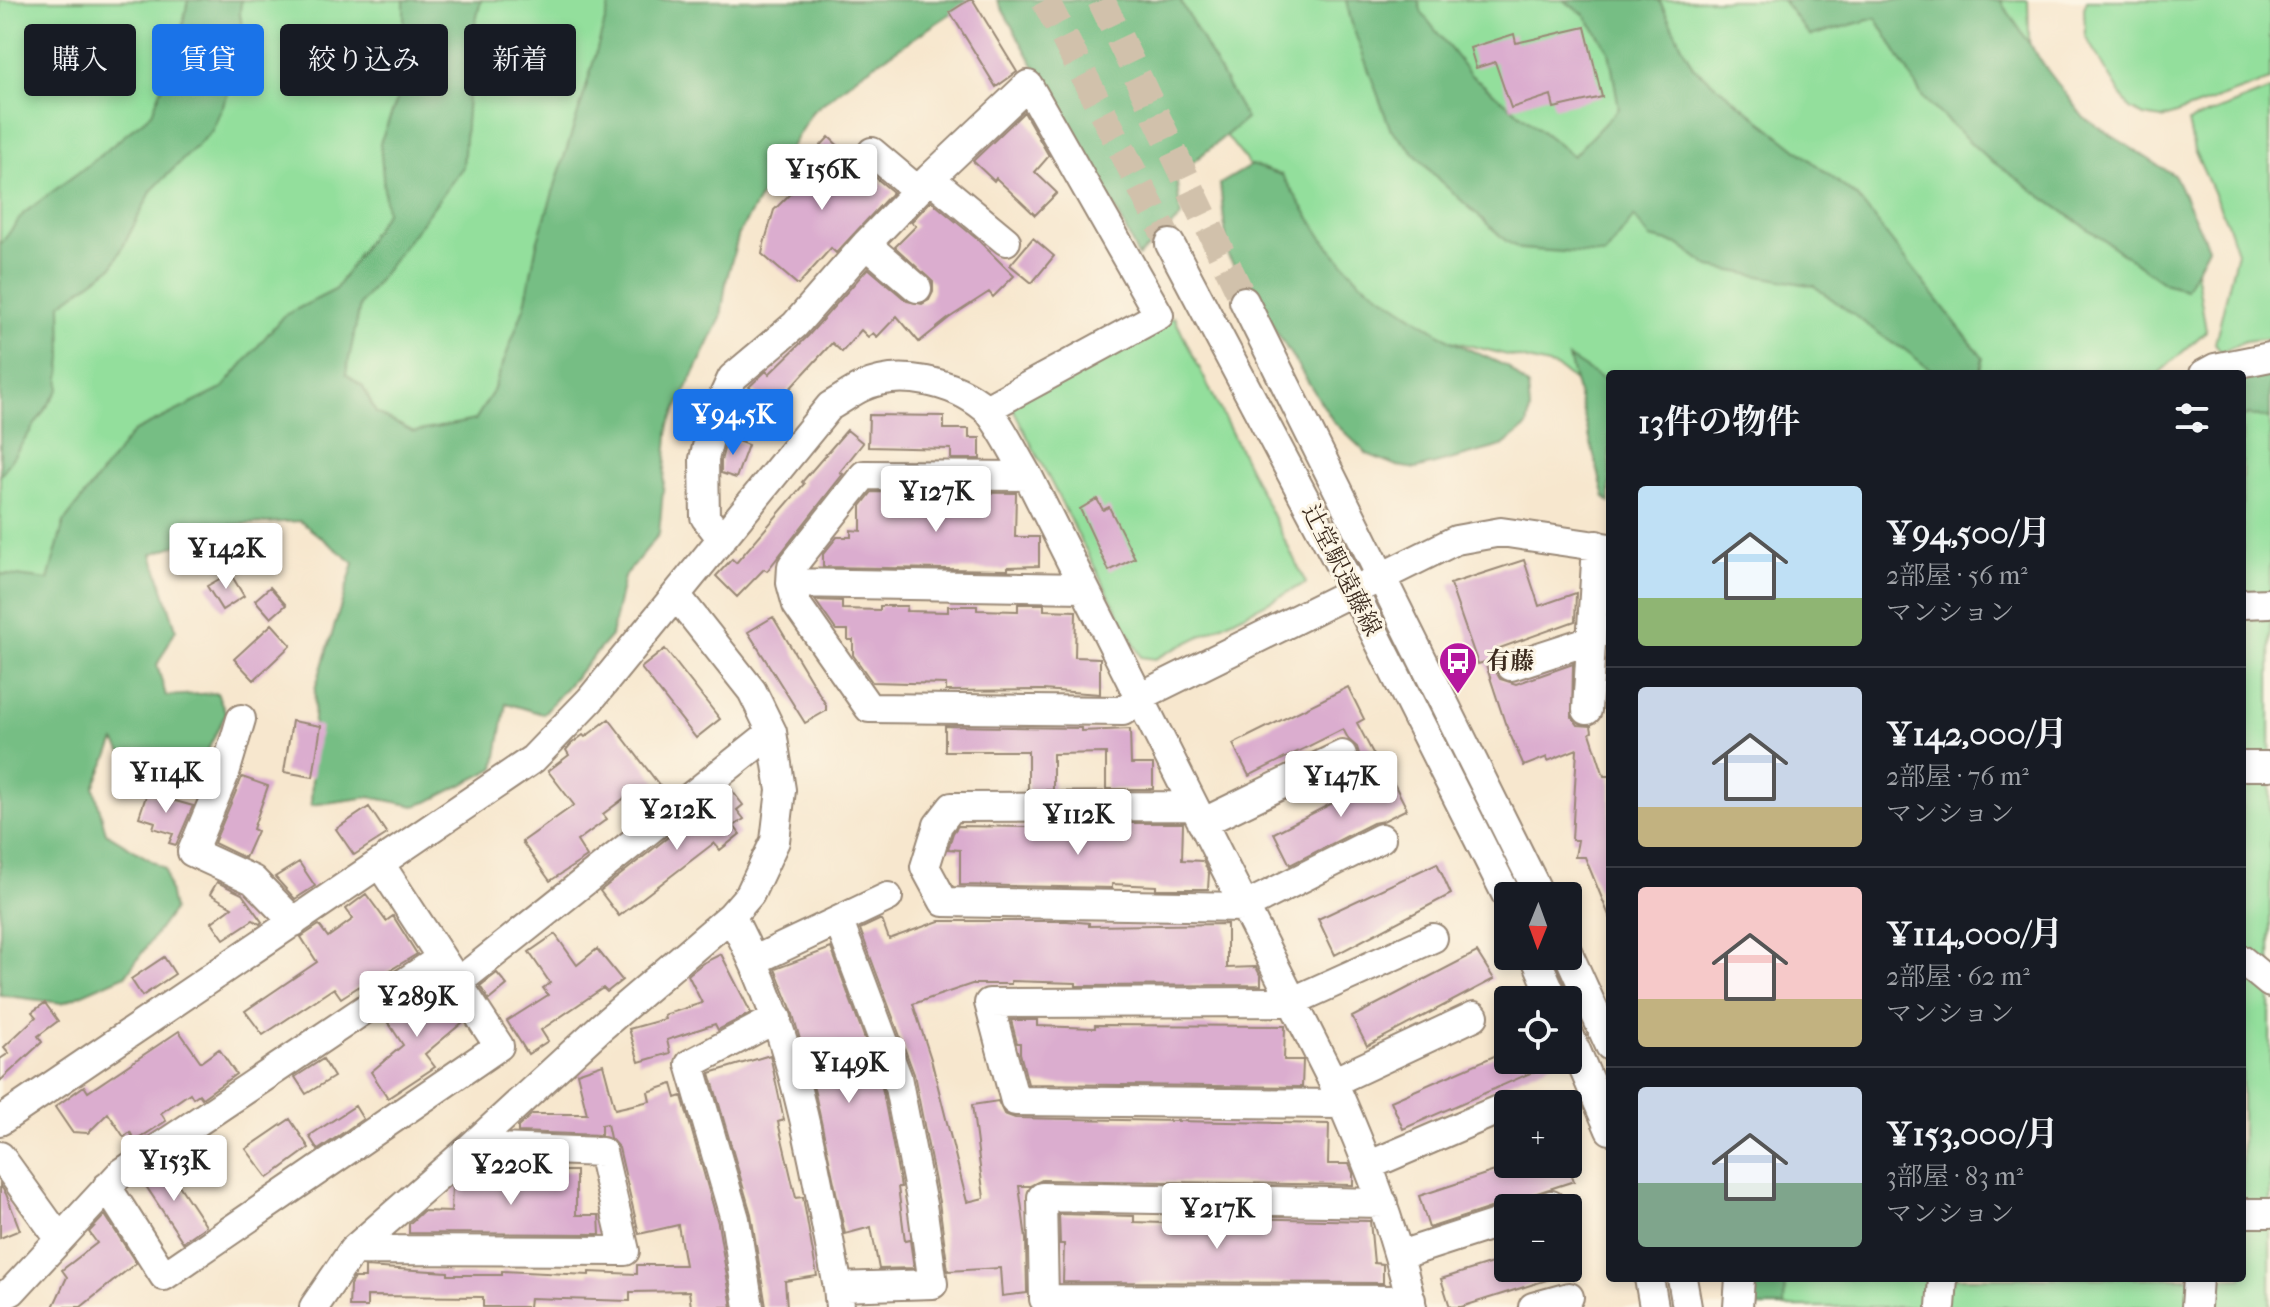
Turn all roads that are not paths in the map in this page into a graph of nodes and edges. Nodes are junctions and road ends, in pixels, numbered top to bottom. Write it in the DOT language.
graph roads {
  1 [pos="872,152"];
  2 [pos="924,184"];
  3 [pos="1006,241"];
  4 [pos="866,244"];
  5 [pos="1170,244"];
  6 [pos="917,288"];
  7 [pos="1244,301"];
  8 [pos="2270,357"];
  9 [pos="2211,370"];
  10 [pos="986,409"];
  11 [pos="1028,476"];
  12 [pos="722,539"];
  13 [pos="1603,546"];
  14 [pos="1382,576"];
  15 [pos="791,583"];
  16 [pos="1084,588"];
  17 [pos="1353,590"];
  18 [pos="676,595"];
  19 [pos="2270,603"];
  20 [pos="2246,604"];
  21 [pos="1591,640"];
  22 [pos="1511,666"];
  23 [pos="1139,697"];
  24 [pos="1587,710"];
  25 [pos="241,719"];
  26 [pos="772,732"];
  27 [pos="1342,755"];
  28 [pos="2246,766"];
  29 [pos="2270,766"];
  30 [pos="1198,815"];
  31 [pos="1381,838"];
  32 [pos="380,864"];
  33 [pos="1500,882"];
  34 [pos="1533,882"];
  35 [pos="888,897"];
  36 [pos="1244,907"];
  37 [pos="731,916"];
  38 [pos="294,922"];
  39 [pos="839,922"];
  40 [pos="1433,938"];
  41 [pos="441,958"];
  42 [pos="755,960"];
  43 [pos="2246,963"];
  44 [pos="1576,970"];
  45 [pos="457,983"];
  46 [pos="2270,983"];
  47 [pos="1291,1002"];
  48 [pos="1474,1016"];
  49 [pos="777,1018"];
  50 [pos="1606,1037"];
  51 [pos="1582,1065"];
  52 [pos="1337,1093"];
  53 [pos="1494,1112"];
  54 [pos="0,1121"];
  55 [pos="1606,1121"];
  56 [pos="471,1147"];
  57 [pos="0,1156"];
  58 [pos="1370,1165"];
  59 [pos="107,1187"];
  60 [pos="1383,1203"];
  61 [pos="2246,1213"];
  62 [pos="2270,1213"];
  63 [pos="1494,1225"];
  64 [pos="59,1238"];
  65 [pos="353,1250"];
  66 [pos="1400,1255"];
  67 [pos="1650,1282"];
  68 [pos="1683,1282"];
  69 [pos="1740,1282"];
  70 [pos="1943,1282"];
  71 [pos="2198,1282"];
  72 [pos="0,1297"];
  73 [pos="839,1297"];
  74 [pos="1569,1297"];
  75 [pos="1411,1304"];
  76 [pos="314,1307"];
  77 [pos="749,1307"];
  78 [pos="1533,1307"];
  79 [pos="1654,1307"];
  80 [pos="1687,1307"];
  81 [pos="1738,1307"];
  82 [pos="1941,1307"];
  83 [pos="2196,1307"];
  1 -- 2 [label="street"];
  2 -- 3 [label="street"];
  2 -- 4 [label="street"];
  2 -- 10 [label="street"];
  4 -- 6 [label="street"];
  4 -- 12 [label="street"];
  5 -- 17 [label="street, 辻堂駅遠藤線"];
  7 -- 14 [label="street, 辻堂駅遠藤線"];
  8 -- 9 [label="street"];
  10 -- 11 [label="street"];
  10 -- 12 [label="street"];
  11 -- 15 [label="street"];
  11 -- 16 [label="street"];
  12 -- 18 [label="street"];
  13 -- 14 [label="street"];
  13 -- 21 [label="street"];
  14 -- 17 [label="street"];
  14 -- 34 [label="street, 辻堂駅遠藤線"];
  15 -- 16 [label="street"];
  15 -- 23 [label="street"];
  16 -- 23 [label="street"];
  17 -- 23 [label="street"];
  17 -- 33 [label="street, 辻堂駅遠藤線"];
  18 -- 26 [label="street"];
  18 -- 32 [label="street"];
  19 -- 20 [label="street"];
  21 -- 22 [label="street"];
  21 -- 24 [label="street"];
  23 -- 30 [label="street"];
  25 -- 38 [label="street"];
  26 -- 37 [label="street"];
  26 -- 45 [label="street"];
  27 -- 30 [label="street"];
  28 -- 29 [label="street"];
  30 -- 36 [label="street"];
  30 -- 36 [label="street"];
  31 -- 36 [label="street"];
  32 -- 38 [label="street"];
  32 -- 41 [label="street"];
  35 -- 39 [label="street"];
  36 -- 47 [label="street"];
  37 -- 42 [label="street"];
  37 -- 56 [label="street"];
  38 -- 54 [label="street"];
  39 -- 42 [label="street"];
  39 -- 73 [label="street"];
  40 -- 47 [label="street"];
  41 -- 45 [label="street"];
  41 -- 59 [label="street"];
  42 -- 49 [label="street"];
  43 -- 46 [label="street"];
  44 -- 50 [label="street"];
  45 -- 59 [label="street"];
  47 -- 52 [label="street"];
  47 -- 52 [label="street"];
  48 -- 52 [label="street"];
  49 -- 73 [label="street"];
  49 -- 77 [label="street"];
  51 -- 55 [label="street"];
  52 -- 58 [label="street"];
  53 -- 58 [label="street"];
  56 -- 65 [label="street"];
  56 -- 65 [label="street"];
  57 -- 64 [label="street"];
  58 -- 60 [label="street"];
  59 -- 64 [label="street"];
  60 -- 66 [label="street"];
  60 -- 75 [label="street"];
  61 -- 62 [label="street"];
  63 -- 66 [label="street"];
  64 -- 72 [label="street"];
  65 -- 76 [label="street"];
  66 -- 75 [label="street"];
  67 -- 79 [label="street"];
  68 -- 80 [label="street"];
  69 -- 81 [label="street"];
  70 -- 82 [label="street"];
  71 -- 83 [label="street"];
  74 -- 78 [label="street"];
}
